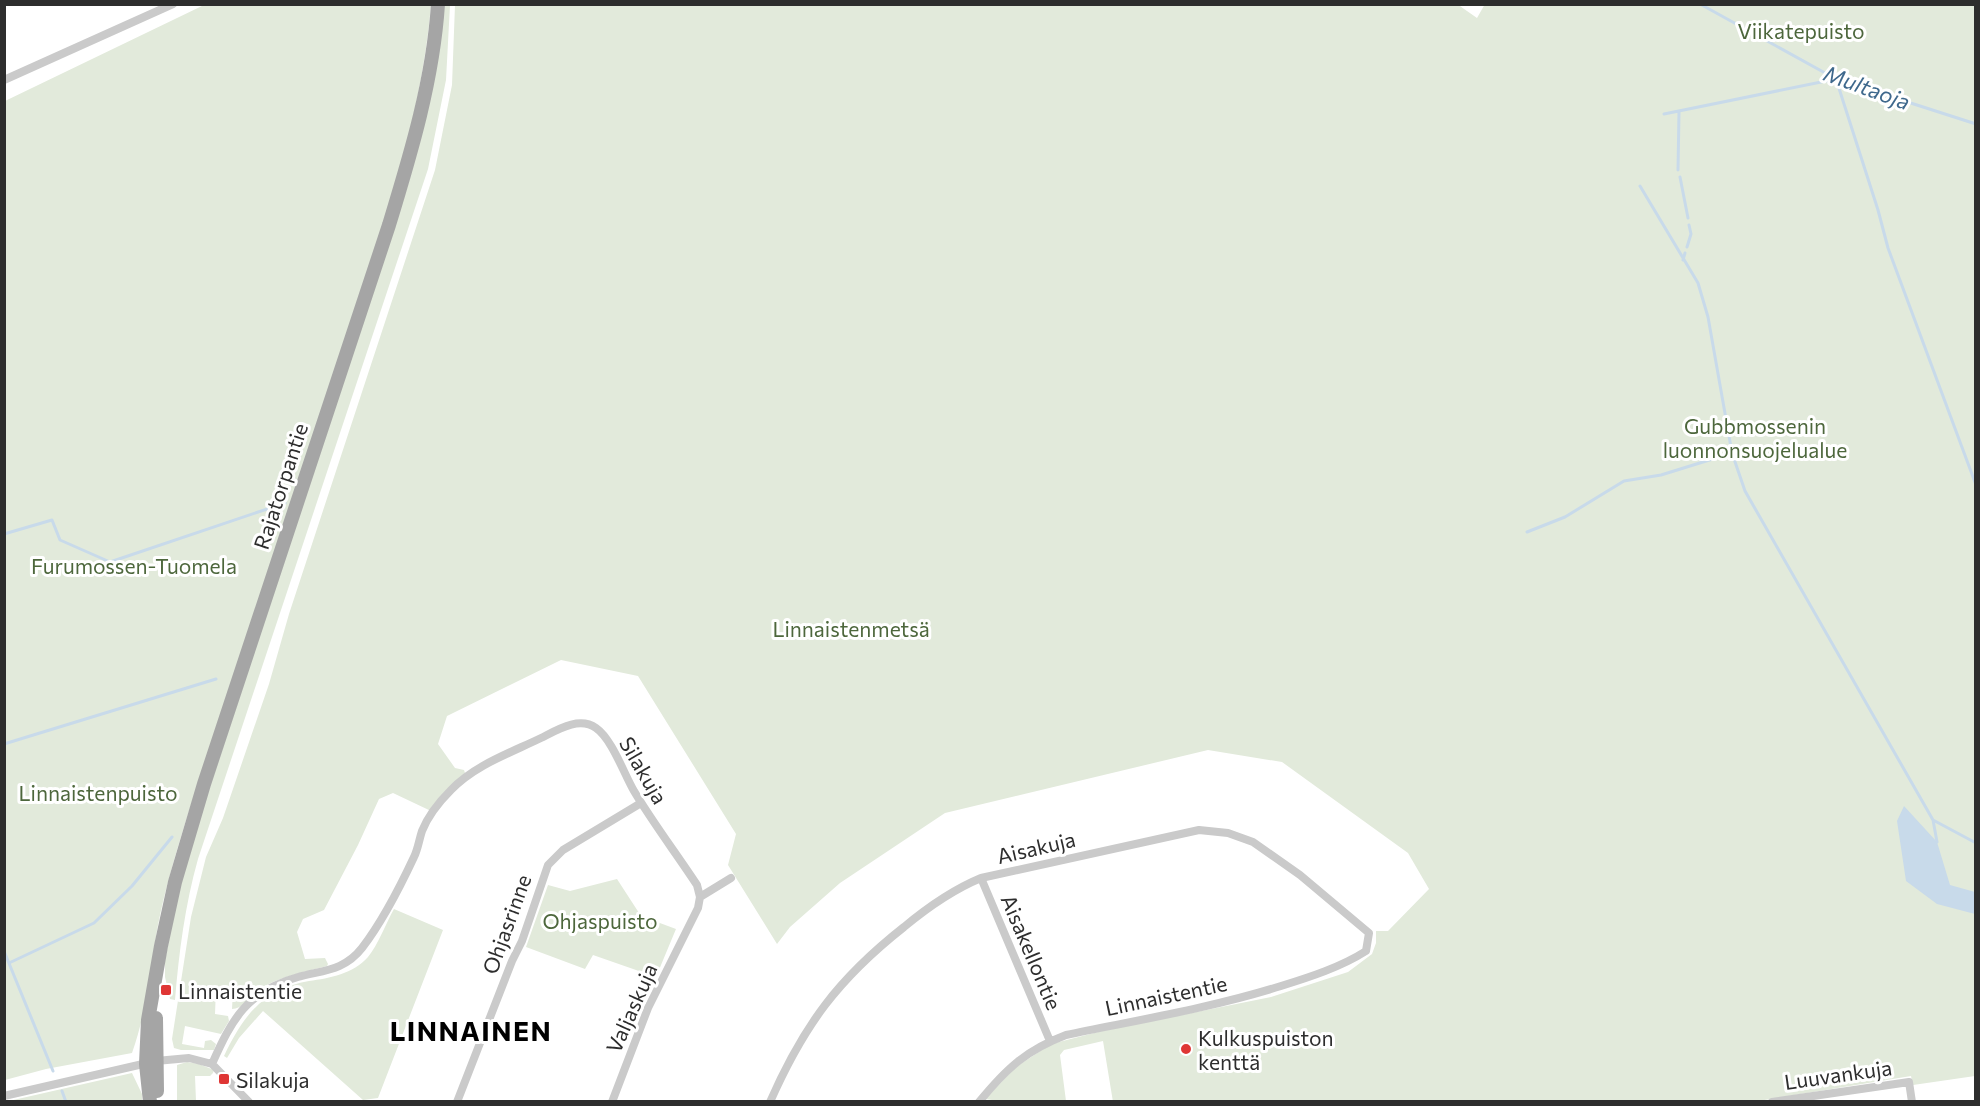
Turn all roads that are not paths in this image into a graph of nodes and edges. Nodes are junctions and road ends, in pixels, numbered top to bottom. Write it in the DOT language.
graph roads {
  1 [pos="149,4"];
  2 [pos="173,4"];
  3 [pos="438,4"];
  4 [pos="153,14"];
  5 [pos="4,80"];
  6 [pos="642,803"];
  7 [pos="731,878"];
  8 [pos="981,878"];
  9 [pos="700,897"];
  10 [pos="1369,942"];
  11 [pos="1050,1041"];
  12 [pos="151,1063"];
  13 [pos="212,1064"];
  14 [pos="4,1096"];
  15 [pos="150,1101"];
  16 [pos="157,1101"];
  17 [pos="249,1101"];
  18 [pos="456,1101"];
  19 [pos="612,1101"];
  20 [pos="770,1101"];
  21 [pos="979,1101"];
  22 [pos="1772,1101"];
  23 [pos="1912,1101"];
  1 -- 4 [label="street"];
  2 -- 4 [label="street"];
  3 -- 12 [label="main road, Rajatorpantie"];
  4 -- 5 [label="street"];
  6 -- 9 [label="street, Silakuja"];
  6 -- 13 [label="street, Silakuja"];
  6 -- 18 [label="street, Ohjasrinne"];
  7 -- 9 [label="street"];
  8 -- 10 [label="street, Aisakuja"];
  8 -- 11 [label="street, Aisakellontie"];
  8 -- 20 [label="street, Aisakuja"];
  9 -- 19 [label="street, Valjaskuja"];
  10 -- 11 [label="street, Linnaistentie"];
  11 -- 21 [label="street, Linnaistentie"];
  12 -- 13 [label="street"];
  12 -- 14 [label="street"];
  12 -- 15 [label="main road, Rajatorpantie"];
  12 -- 16 [label="main road, Rajatorpantie"];
  13 -- 17 [label="street"];
  22 -- 23 [label="street, Luuvankuja"];
}
